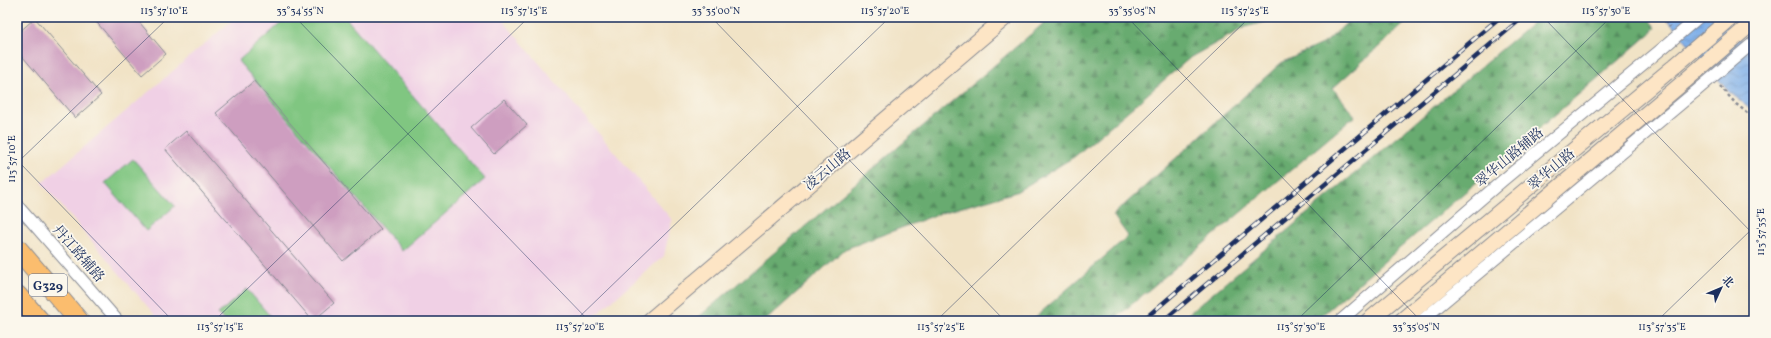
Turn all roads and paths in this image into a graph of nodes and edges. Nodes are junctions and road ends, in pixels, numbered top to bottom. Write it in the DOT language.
graph roads {
  1 [pos="1006,17"];
  2 [pos="1699,17"];
  3 [pos="1732,17"];
  4 [pos="1750,25"];
  5 [pos="1754,42"];
  6 [pos="17,205"];
  7 [pos="17,248"];
  8 [pos="17,295"];
  9 [pos="40,321"];
  10 [pos="79,321"];
  11 [pos="118,321"];
  12 [pos="649,321"];
  13 [pos="1340,321"];
  14 [pos="1368,321"];
  15 [pos="1401,321"];
  16 [pos="1421,321"];
  1 -- 12 [label="main road, 凌云山路"];
  2 -- 13 [label="street, 翠华山路辅路, bridge"];
  3 -- 14 [label="main road, 翠华山路, bridge"];
  4 -- 15 [label="main road, 翠华山路, bridge"];
  5 -- 16 [label="street, bridge"];
  6 -- 11 [label="street, 丹江路辅路"];
  7 -- 10 [label="highway, G329"];
  8 -- 9 [label="highway, G329"];
}
